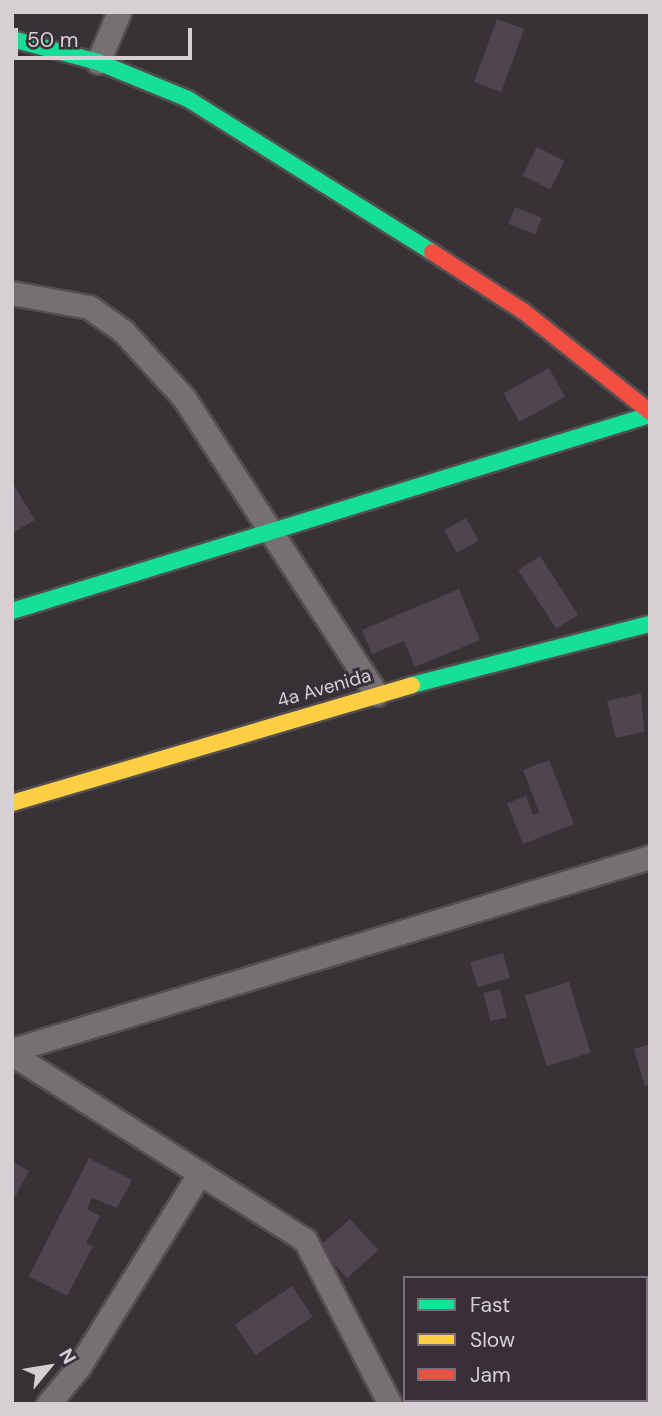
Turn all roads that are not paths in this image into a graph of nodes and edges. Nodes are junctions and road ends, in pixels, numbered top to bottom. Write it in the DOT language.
graph roads {
  1 [pos="119,12"];
  2 [pos="12,39"];
  3 [pos="98,62"];
  4 [pos="12,293"];
  5 [pos="650,414"];
  6 [pos="270,532"];
  7 [pos="12,611"];
  8 [pos="650,624"];
  9 [pos="376,694"];
  10 [pos="12,803"];
  11 [pos="650,857"];
  12 [pos="12,1052"];
  13 [pos="200,1173"];
  14 [pos="48,1404"];
  15 [pos="390,1404"];
  1 -- 3 [label="street"];
  2 -- 3 [label="street"];
  3 -- 5 [label="street"];
  4 -- 6 [label="street"];
  5 -- 6 [label="street"];
  6 -- 7 [label="street"];
  6 -- 9 [label="street"];
  8 -- 9 [label="street, 4a Avenida"];
  9 -- 10 [label="street, 4a Avenida"];
  11 -- 12 [label="street"];
  12 -- 13 [label="street"];
  13 -- 14 [label="street"];
  13 -- 15 [label="street"];
}
